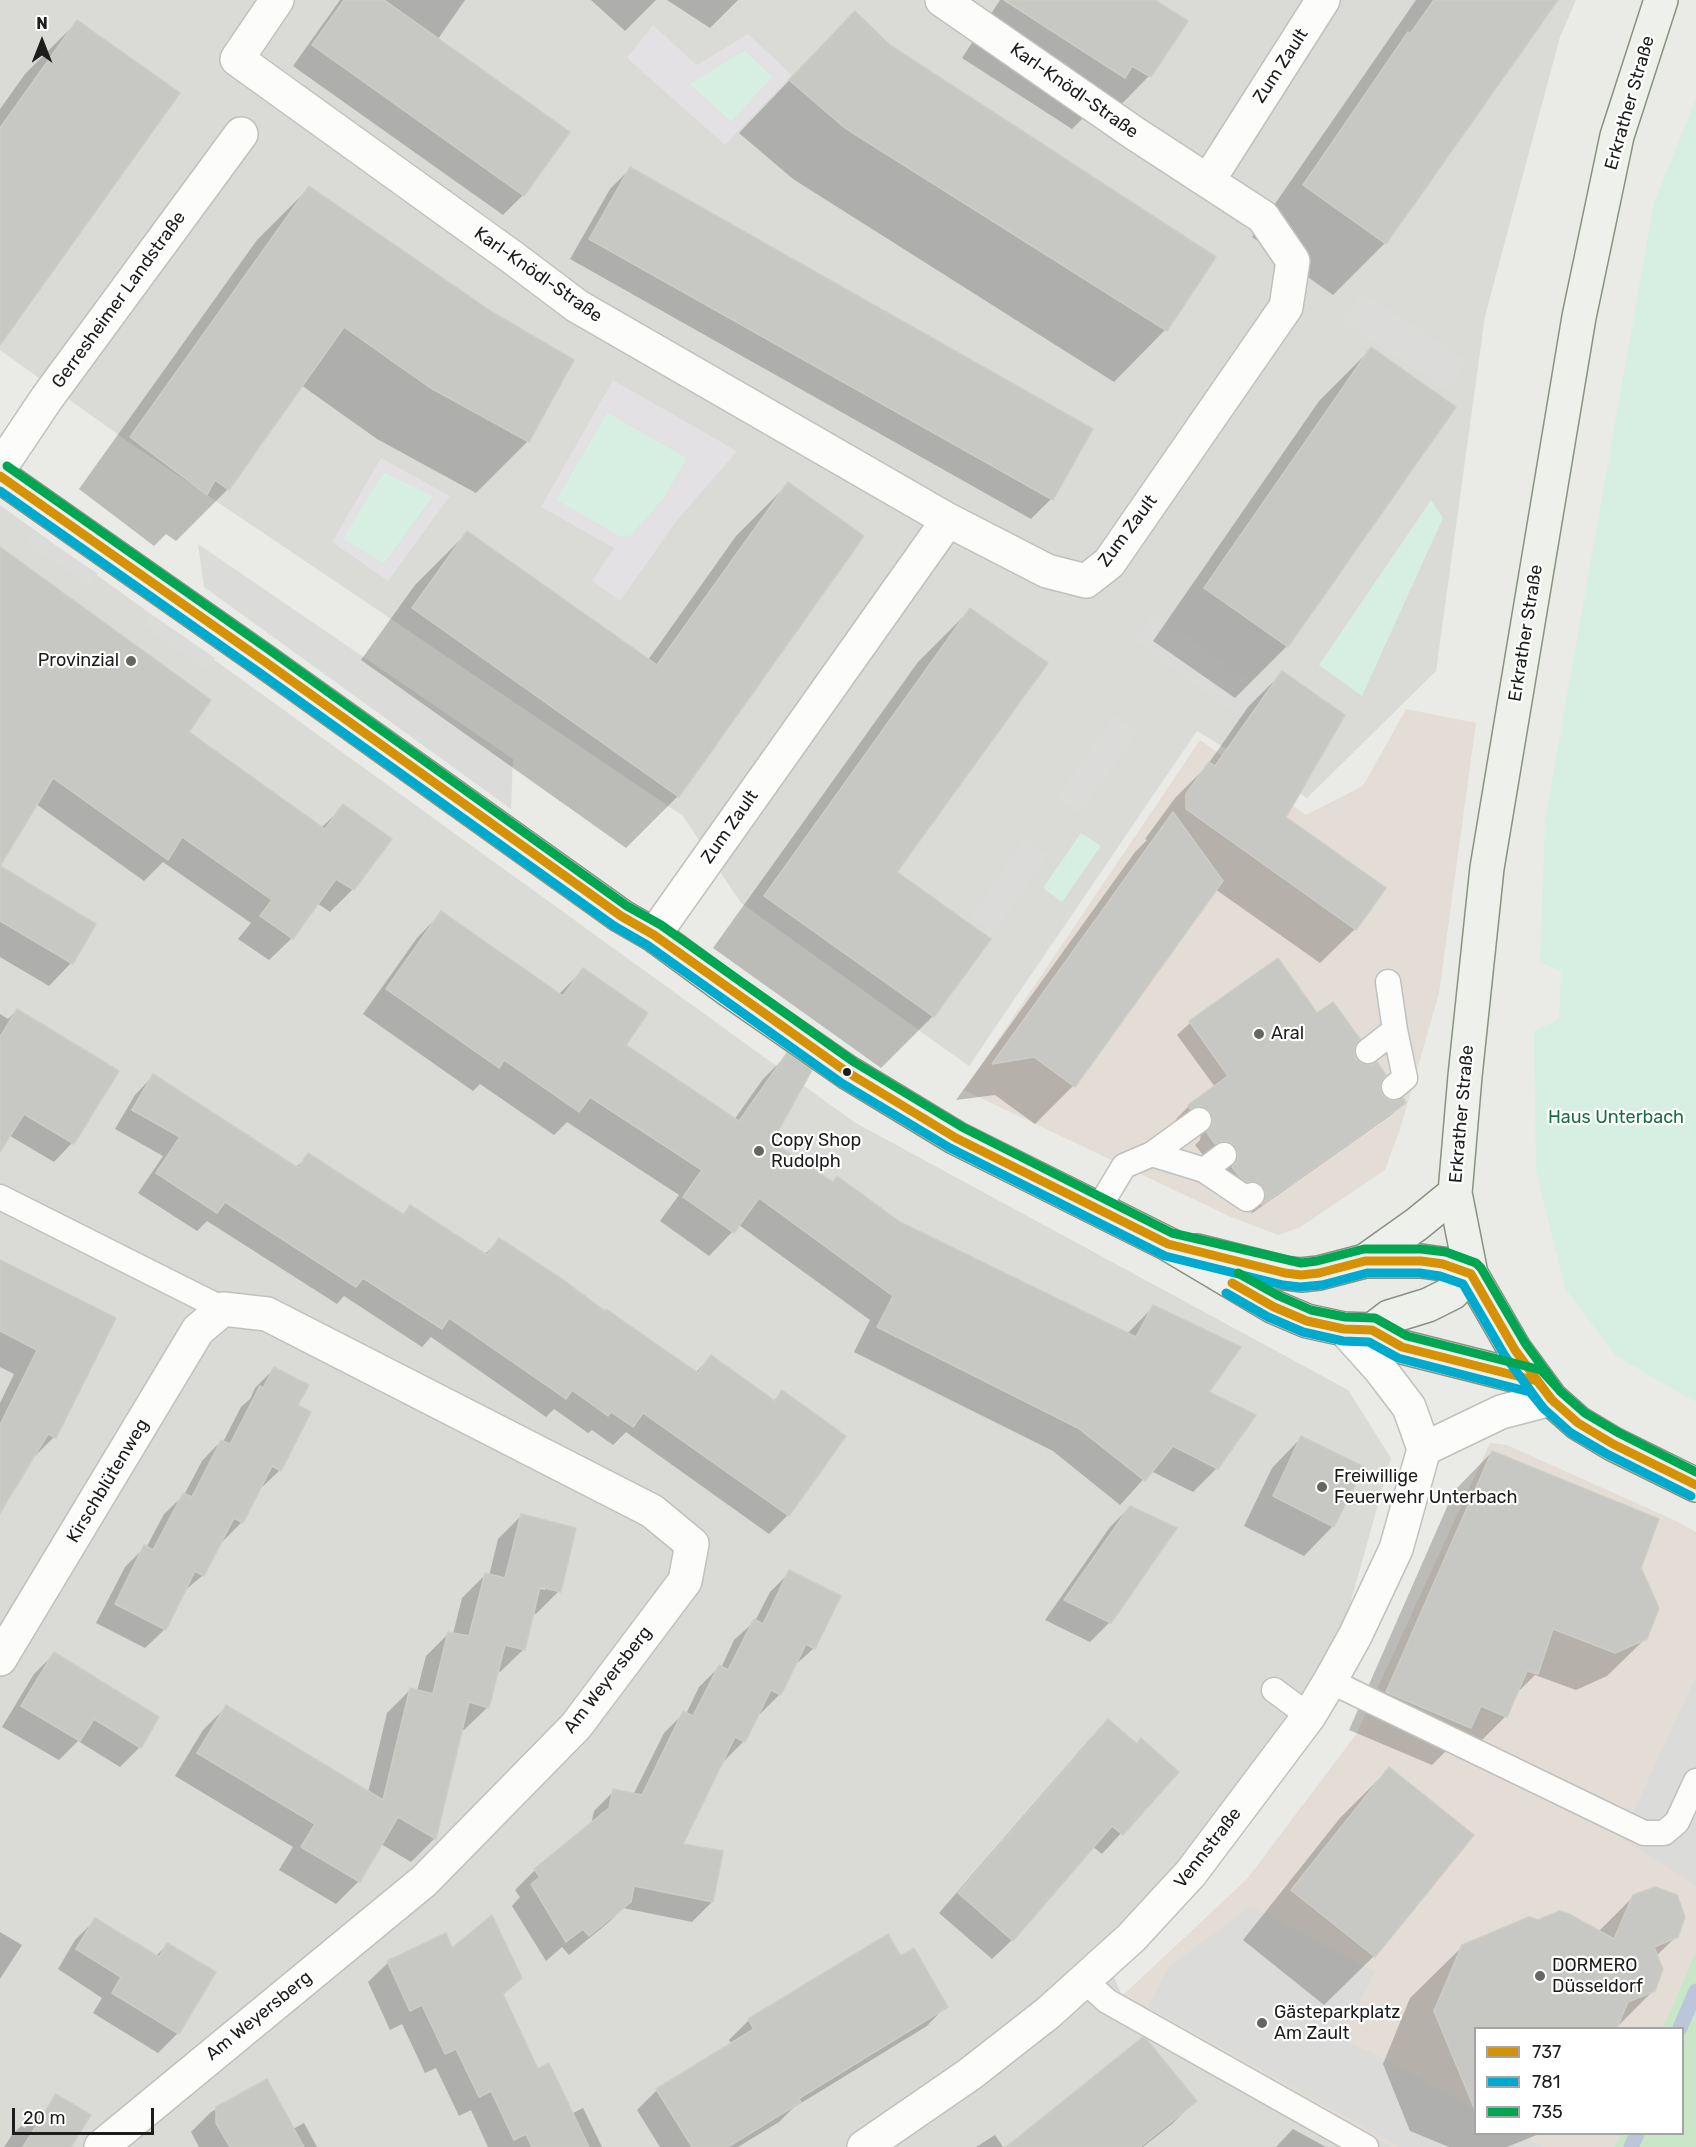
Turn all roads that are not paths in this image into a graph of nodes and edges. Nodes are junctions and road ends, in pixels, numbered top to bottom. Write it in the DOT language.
graph roads {
  1 [pos="277,0"];
  2 [pos="942,0"];
  3 [pos="1323,0"];
  4 [pos="1661,0"];
  5 [pos="241,134"];
  6 [pos="1208,181"];
  7 [pos="0,468"];
  8 [pos="0,476"];
  9 [pos="948,520"];
  10 [pos="654,935"];
  11 [pos="1388,982"];
  12 [pos="1395,1030"];
  13 [pos="1368,1051"];
  14 [pos="1394,1087"];
  15 [pos="1199,1120"];
  16 [pos="1152,1154"];
  17 [pos="1224,1155"];
  18 [pos="1204,1170"];
  19 [pos="1455,1193"];
  20 [pos="1252,1195"];
  21 [pos="0,1197"];
  22 [pos="1098,1209"];
  23 [pos="1168,1244"];
  24 [pos="1365,1261"];
  25 [pos="1471,1274"];
  26 [pos="223,1309"];
  27 [pos="1358,1329"];
  28 [pos="1544,1390"];
  29 [pos="1424,1449"];
  30 [pos="1696,1485"];
  31 [pos="0,1659"];
  32 [pos="1330,1681"];
  33 [pos="1274,1690"];
  34 [pos="1309,1716"];
  35 [pos="1696,1781"];
  36 [pos="1085,1981"];
  37 [pos="101,2147"];
  38 [pos="864,2147"];
  39 [pos="1365,2147"];
  1 -- 9 [label="street, Karl-Knödl-Straße"];
  2 -- 6 [label="street, Karl-Knödl-Straße"];
  3 -- 6 [label="street, Zum Zault"];
  4 -- 19 [label="street, Erkrather Straße"];
  5 -- 7 [label="street, Gerresheimer Landstraße"];
  6 -- 9 [label="street, Zum Zault"];
  8 -- 10 [label="street"];
  9 -- 10 [label="street, Zum Zault"];
  10 -- 22 [label="street"];
  11 -- 12 [label="lane"];
  12 -- 13 [label="lane"];
  12 -- 14 [label="lane"];
  15 -- 16 [label="lane"];
  16 -- 18 [label="lane"];
  16 -- 22 [label="lane"];
  17 -- 18 [label="lane"];
  18 -- 20 [label="lane"];
  19 -- 24 [label="street"];
  19 -- 25 [label="street, Erkrather Straße"];
  21 -- 26 [label="lane"];
  22 -- 23 [label="street"];
  23 -- 24 [label="street"];
  23 -- 27 [label="street"];
  24 -- 25 [label="street"];
  25 -- 27 [label="street"];
  25 -- 28 [label="street"];
  26 -- 31 [label="street, Kirschblütenweg"];
  26 -- 37 [label="street, Am Weyersberg"];
  27 -- 28 [label="street"];
  27 -- 29 [label="street"];
  28 -- 29 [label="street"];
  28 -- 30 [label="street"];
  29 -- 32 [label="street, Vennstraße"];
  32 -- 34 [label="street, Vennstraße"];
  32 -- 35 [label="lane"];
  33 -- 34 [label="lane"];
  34 -- 36 [label="street, Vennstraße"];
  36 -- 38 [label="street, Vennstraße"];
  36 -- 39 [label="lane"];
}
